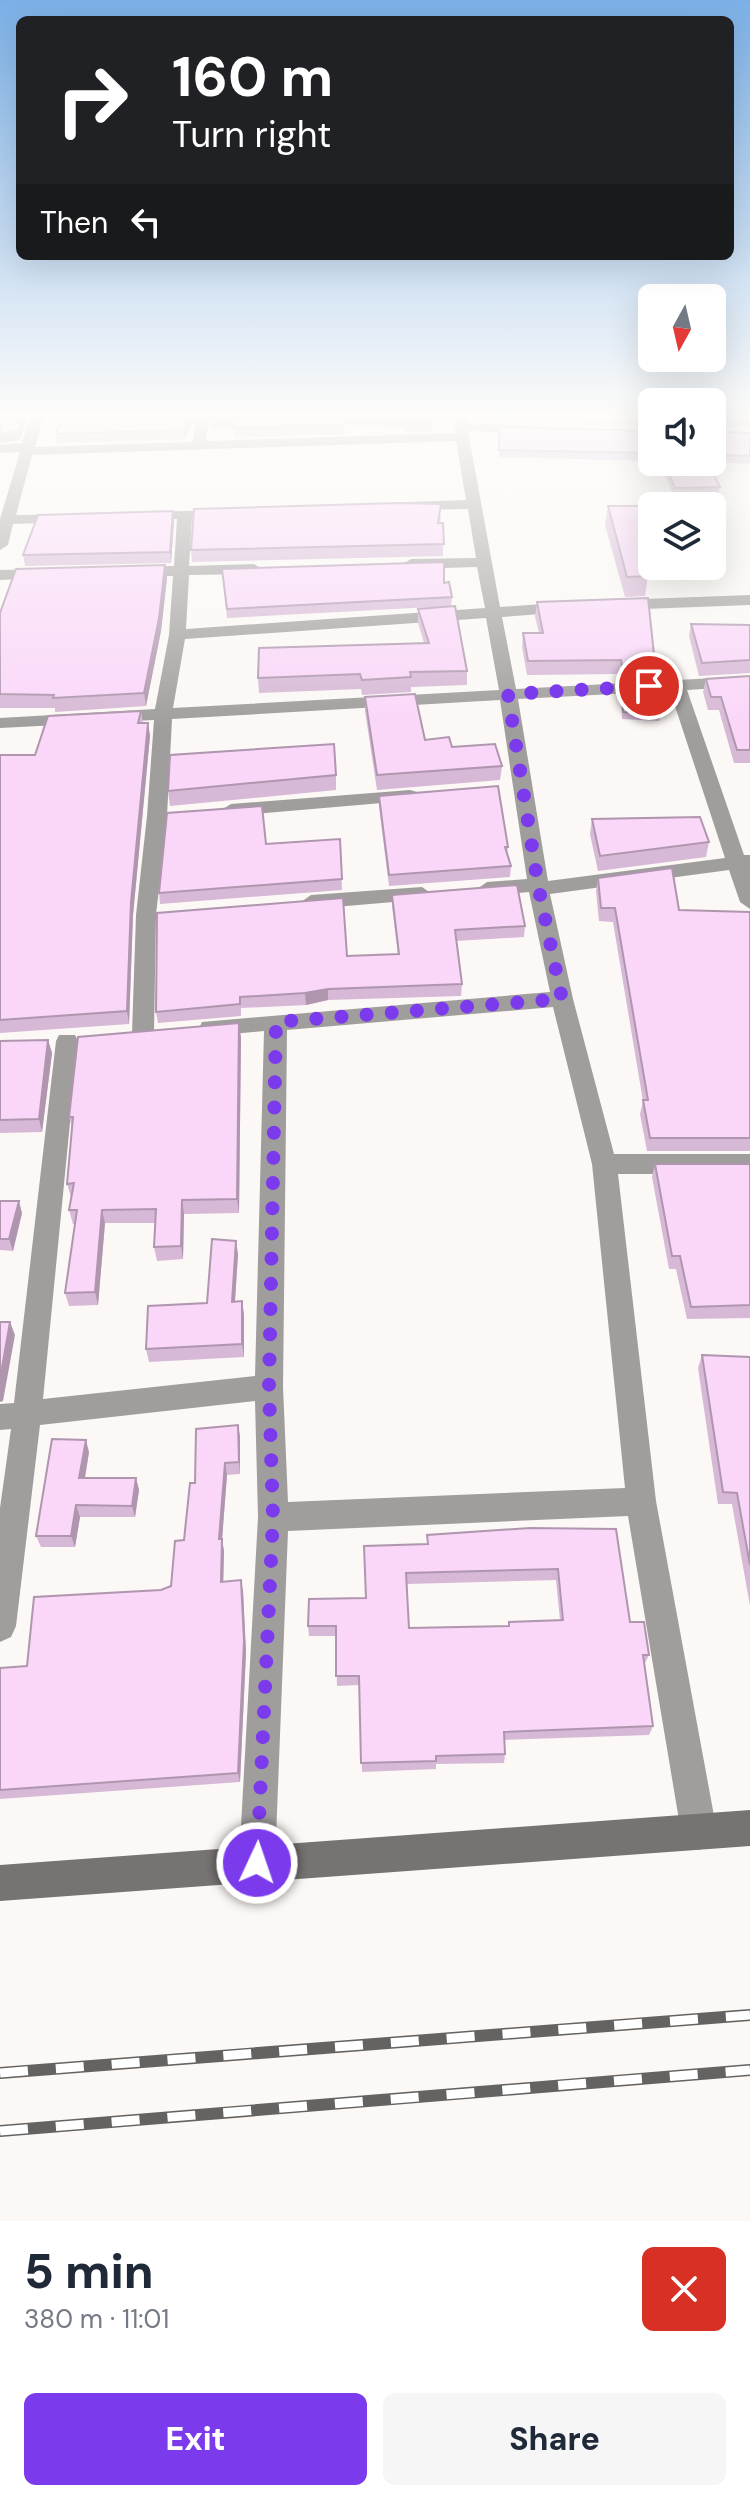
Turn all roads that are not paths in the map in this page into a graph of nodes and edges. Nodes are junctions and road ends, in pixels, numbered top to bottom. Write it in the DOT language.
graph roads {
  1 [pos="7,522"];
  2 [pos="184,522"];
  3 [pos="477,522"];
  4 [pos="0,545"];
  5 [pos="484,562"];
  6 [pos="388,565"];
  7 [pos="277,568"];
  8 [pos="181,571"];
  9 [pos="120,572"];
  10 [pos="60,574"];
  11 [pos="0,575"];
  12 [pos="750,600"];
  13 [pos="493,610"];
  14 [pos="177,635"];
  15 [pos="750,681"];
  16 [pos="677,685"];
  17 [pos="508,694"];
  18 [pos="163,714"];
  19 [pos="0,723"];
  20 [pos="428,794"];
  21 [pos="205,812"];
  22 [pos="743,862"];
  23 [pos="538,885"];
  24 [pos="750,902"];
  25 [pos="287,904"];
  26 [pos="562,999"];
  27 [pos="276,1022"];
  28 [pos="63,1041"];
  29 [pos="604,1164"];
  30 [pos="750,1164"];
  31 [pos="269,1387"];
  32 [pos="14,1416"];
  33 [pos="641,1501"];
  34 [pos="273,1517"];
  35 [pos="0,1626"];
  36 [pos="750,1828"];
  37 [pos="699,1832"];
  38 [pos="257,1863"];
  39 [pos="0,1883"];
  1 -- 4 [label="street"];
  2 -- 8 [label="street"];
  3 -- 5 [label="street"];
  5 -- 6 [label="street"];
  5 -- 13 [label="street"];
  7 -- 8 [label="street"];
  8 -- 9 [label="street"];
  8 -- 14 [label="street"];
  10 -- 11 [label="street"];
  12 -- 13 [label="street"];
  13 -- 14 [label="street"];
  13 -- 17 [label="street"];
  14 -- 18 [label="street"];
  15 -- 16 [label="street"];
  16 -- 17 [label="street"];
  16 -- 22 [label="street"];
  17 -- 18 [label="street"];
  17 -- 23 [label="street"];
  18 -- 19 [label="street"];
  18 -- 27 [label="street"];
  20 -- 21 [label="street"];
  22 -- 23 [label="street"];
  22 -- 24 [label="street"];
  23 -- 25 [label="street"];
  23 -- 26 [label="street"];
  26 -- 27 [label="street"];
  26 -- 29 [label="street"];
  27 -- 31 [label="street"];
  28 -- 32 [label="street"];
  29 -- 30 [label="street"];
  29 -- 33 [label="street"];
  31 -- 32 [label="street"];
  31 -- 34 [label="street"];
  32 -- 35 [label="street"];
  33 -- 34 [label="street"];
  33 -- 37 [label="street"];
  34 -- 38 [label="street"];
  36 -- 37 [label="street"];
  37 -- 38 [label="street"];
  38 -- 39 [label="street"];
}
